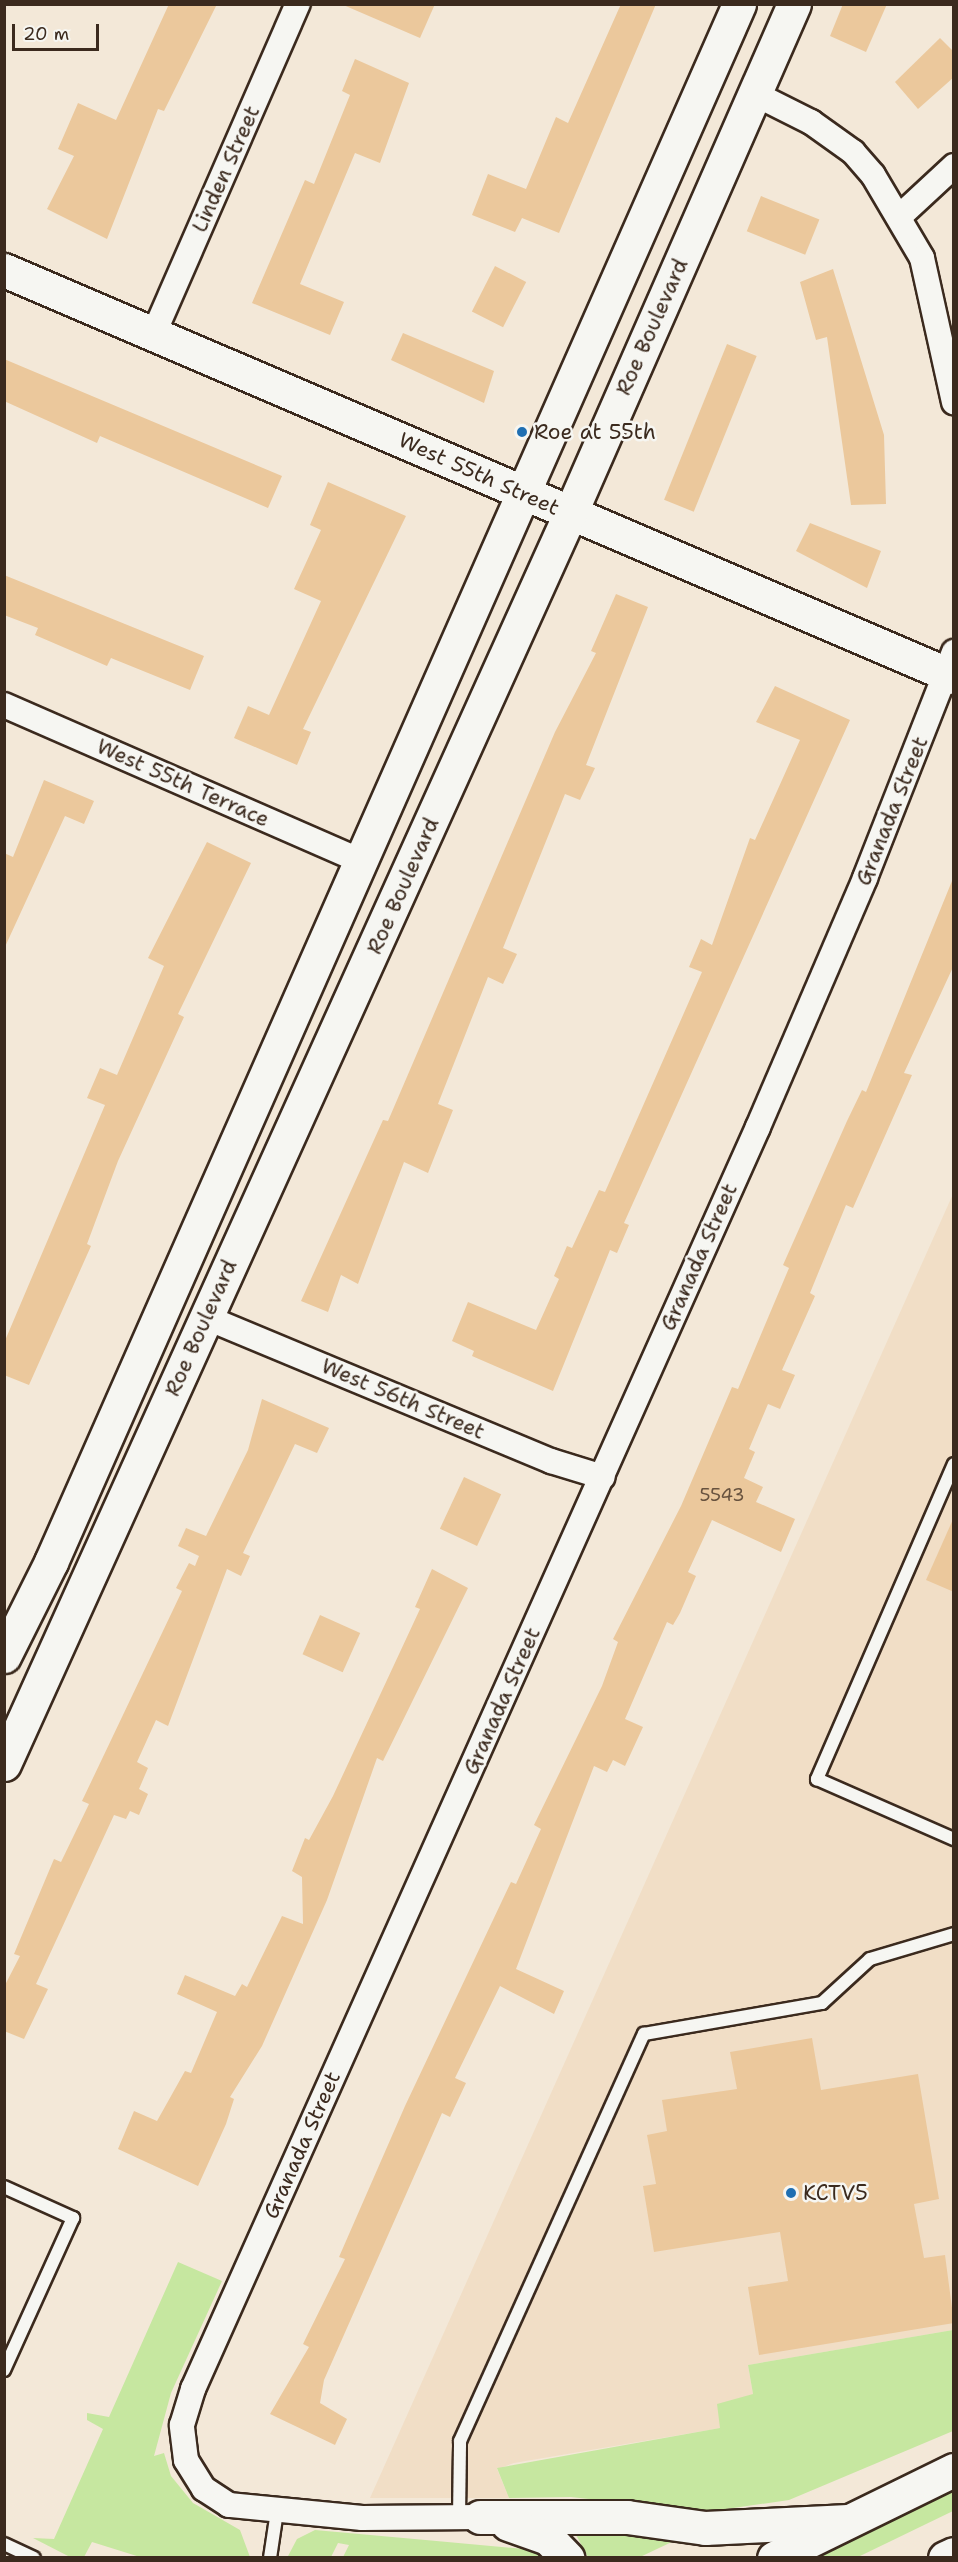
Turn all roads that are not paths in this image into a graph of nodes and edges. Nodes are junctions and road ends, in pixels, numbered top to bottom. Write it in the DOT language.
graph roads {
  1 [pos="298,4"];
  2 [pos="739,4"];
  3 [pos="794,4"];
  4 [pos="755,94"];
  5 [pos="954,166"];
  6 [pos="899,217"];
  7 [pos="4,270"];
  8 [pos="154,333"];
  9 [pos="954,402"];
  10 [pos="525,495"];
  11 [pos="570,514"];
  12 [pos="952,668"];
  13 [pos="4,705"];
  14 [pos="361,861"];
  15 [pos="205,1317"];
  16 [pos="954,1464"];
  17 [pos="603,1477"];
  18 [pos="4,1656"];
  19 [pos="6,1755"];
  20 [pos="954,1839"];
  21 [pos="954,1934"];
  22 [pos="4,2187"];
  23 [pos="4,2370"];
  24 [pos="954,2470"];
  25 [pos="277,2511"];
  26 [pos="470,2517"];
  27 [pos="848,2521"];
  28 [pos="4,2544"];
  29 [pos="954,2554"];
  30 [pos="34,2558"];
  31 [pos="270,2558"];
  32 [pos="567,2558"];
  33 [pos="774,2558"];
  34 [pos="945,2558"];
  1 -- 8 [label="street, Linden Street"];
  2 -- 10 [label="main road, Roe Boulevard"];
  3 -- 4 [label="main road, Roe Boulevard"];
  4 -- 6 [label="street"];
  4 -- 11 [label="main road, Roe Boulevard"];
  5 -- 6 [label="street"];
  6 -- 9 [label="street"];
  7 -- 8 [label="main road, West 55th Street"];
  8 -- 10 [label="main road, West 55th Street"];
  10 -- 11 [label="main road, West 55th Street"];
  10 -- 14 [label="main road, Roe Boulevard"];
  11 -- 12 [label="main road, West 55th Street"];
  11 -- 15 [label="main road, Roe Boulevard"];
  12 -- 17 [label="street, Granada Street"];
  13 -- 14 [label="street, West 55th Terrace"];
  14 -- 18 [label="main road, Roe Boulevard"];
  15 -- 17 [label="street, West 56th Street"];
  15 -- 19 [label="main road, Roe Boulevard"];
  16 -- 20 [label="lane"];
  17 -- 25 [label="street, Granada Street"];
  21 -- 26 [label="lane"];
  22 -- 23 [label="lane"];
  24 -- 27 [label="main road"];
  25 -- 26 [label="street, Granada Street"];
  25 -- 31 [label="lane"];
  26 -- 27 [label="main road"];
  26 -- 32 [label="main road"];
  27 -- 33 [label="main road"];
  28 -- 30 [label="lane"];
  29 -- 34 [label="main road"];
}
